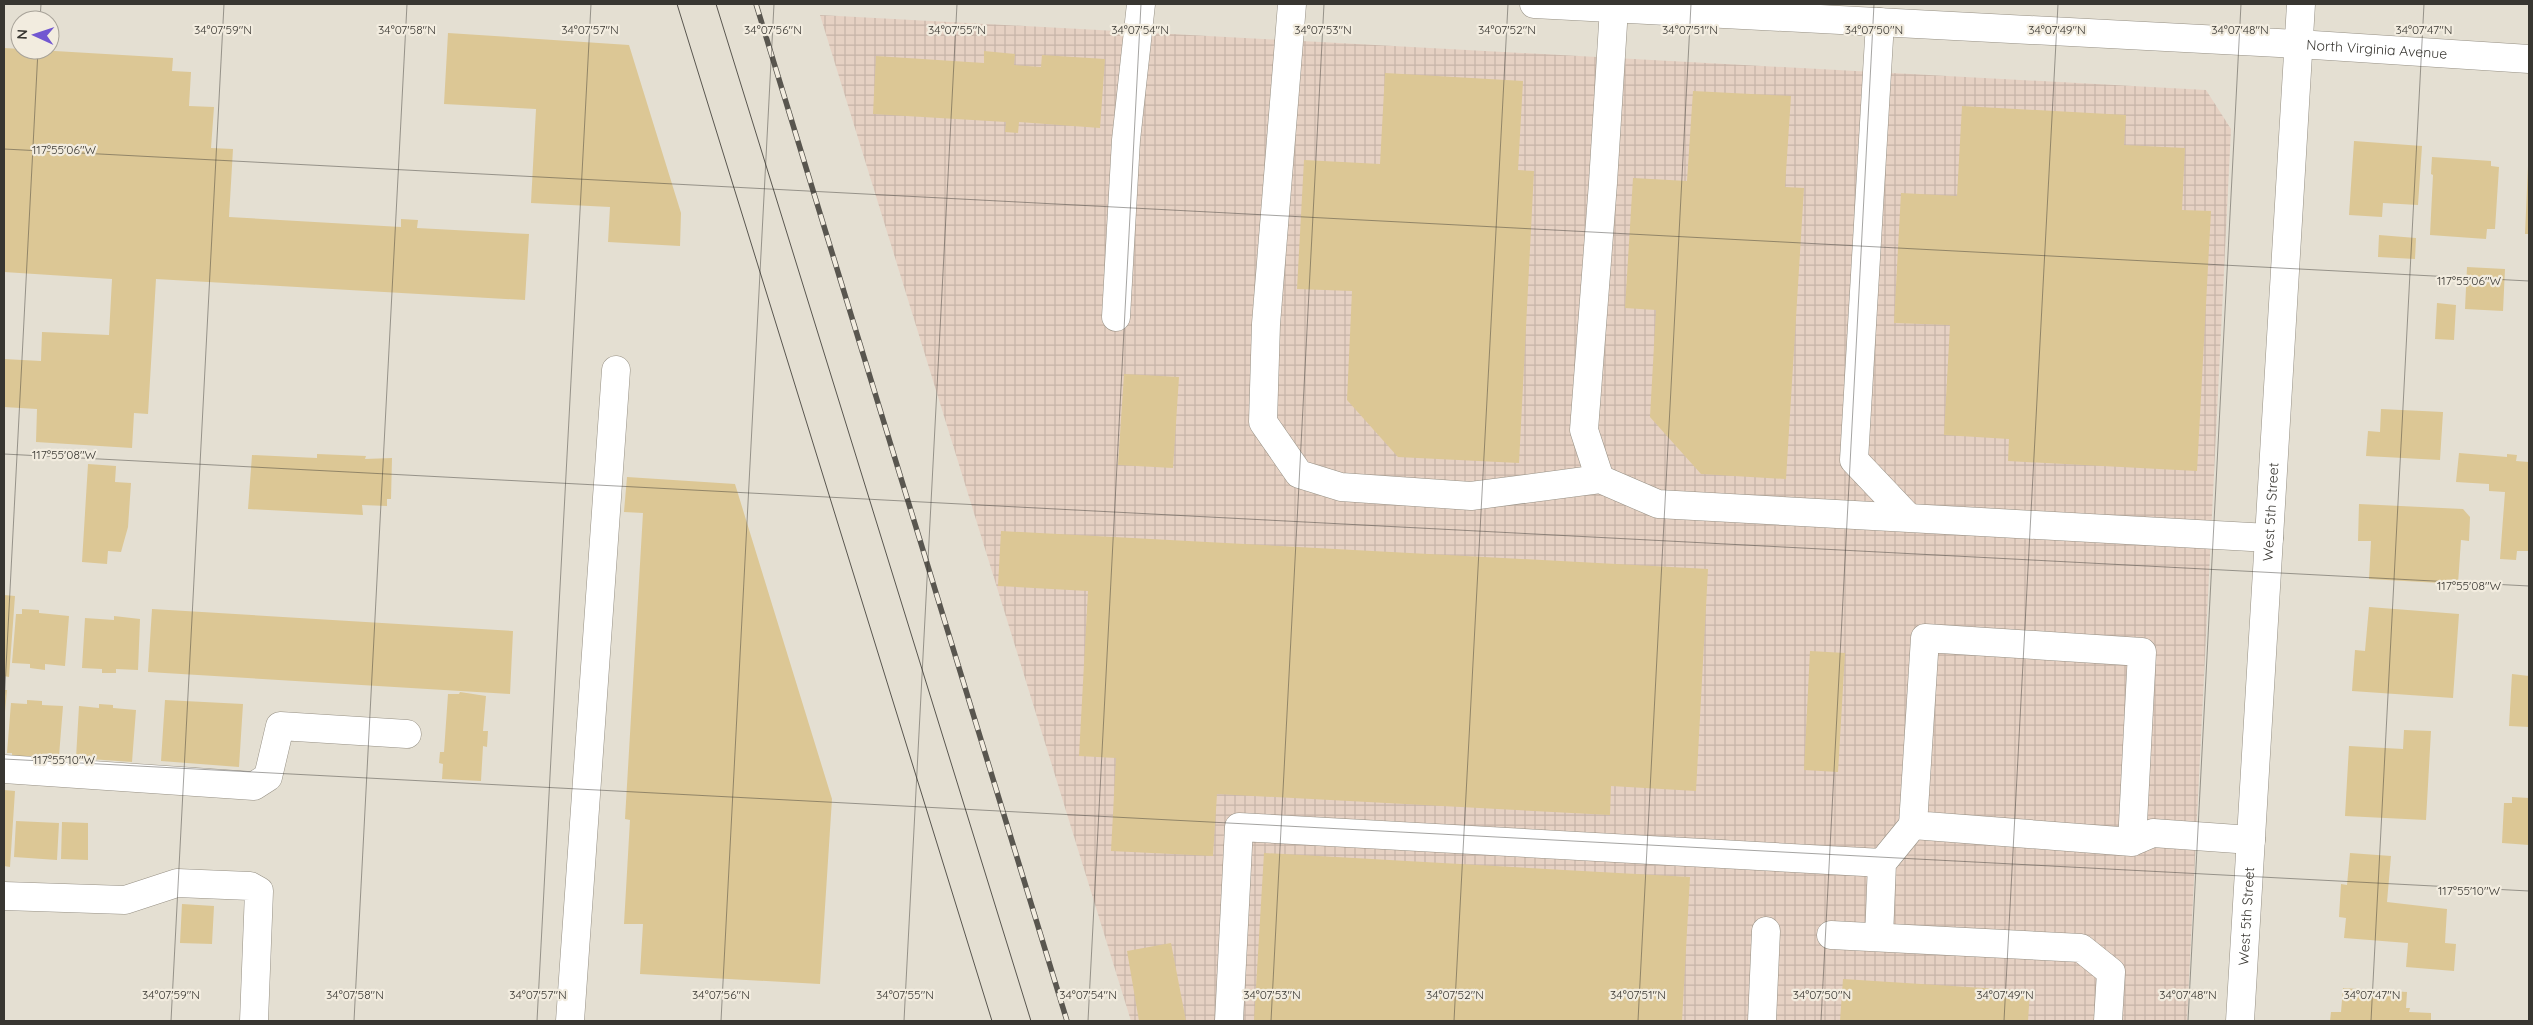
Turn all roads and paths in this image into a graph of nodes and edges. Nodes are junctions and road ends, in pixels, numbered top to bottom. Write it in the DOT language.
graph roads {
  1 [pos="1141,4"];
  2 [pos="1292,4"];
  3 [pos="1534,4"];
  4 [pos="2301,4"];
  5 [pos="1614,8"];
  6 [pos="1880,22"];
  7 [pos="2298,44"];
  8 [pos="2529,59"];
  9 [pos="1116,317"];
  10 [pos="616,370"];
  11 [pos="1600,479"];
  12 [pos="1908,517"];
  13 [pos="2269,538"];
  14 [pos="407,734"];
  15 [pos="4,769"];
  16 [pos="1913,825"];
  17 [pos="2251,840"];
  18 [pos="2132,842"];
  19 [pos="1882,863"];
  20 [pos="4,896"];
  21 [pos="1766,931"];
  22 [pos="1831,935"];
  23 [pos="1879,937"];
  24 [pos="254,1021"];
  25 [pos="570,1021"];
  26 [pos="1229,1021"];
  27 [pos="1762,1021"];
  28 [pos="2108,1021"];
  29 [pos="2240,1021"];
  1 -- 9 [label="street"];
  2 -- 11 [label="street"];
  3 -- 5 [label="street, North Virginia Avenue"];
  4 -- 7 [label="street, West 5th Street"];
  5 -- 6 [label="street, North Virginia Avenue"];
  5 -- 11 [label="street"];
  6 -- 7 [label="street, North Virginia Avenue"];
  6 -- 12 [label="street"];
  7 -- 8 [label="street, North Virginia Avenue"];
  7 -- 13 [label="street, West 5th Street"];
  10 -- 25 [label="street"];
  11 -- 12 [label="street"];
  12 -- 13 [label="street"];
  13 -- 17 [label="street, West 5th Street"];
  14 -- 15 [label="street"];
  16 -- 18 [label="street"];
  16 -- 18 [label="street"];
  16 -- 19 [label="street"];
  17 -- 18 [label="street"];
  17 -- 29 [label="street, West 5th Street"];
  19 -- 23 [label="street"];
  19 -- 26 [label="street"];
  20 -- 24 [label="street"];
  21 -- 27 [label="street"];
  22 -- 23 [label="street"];
  23 -- 28 [label="street"];
}
